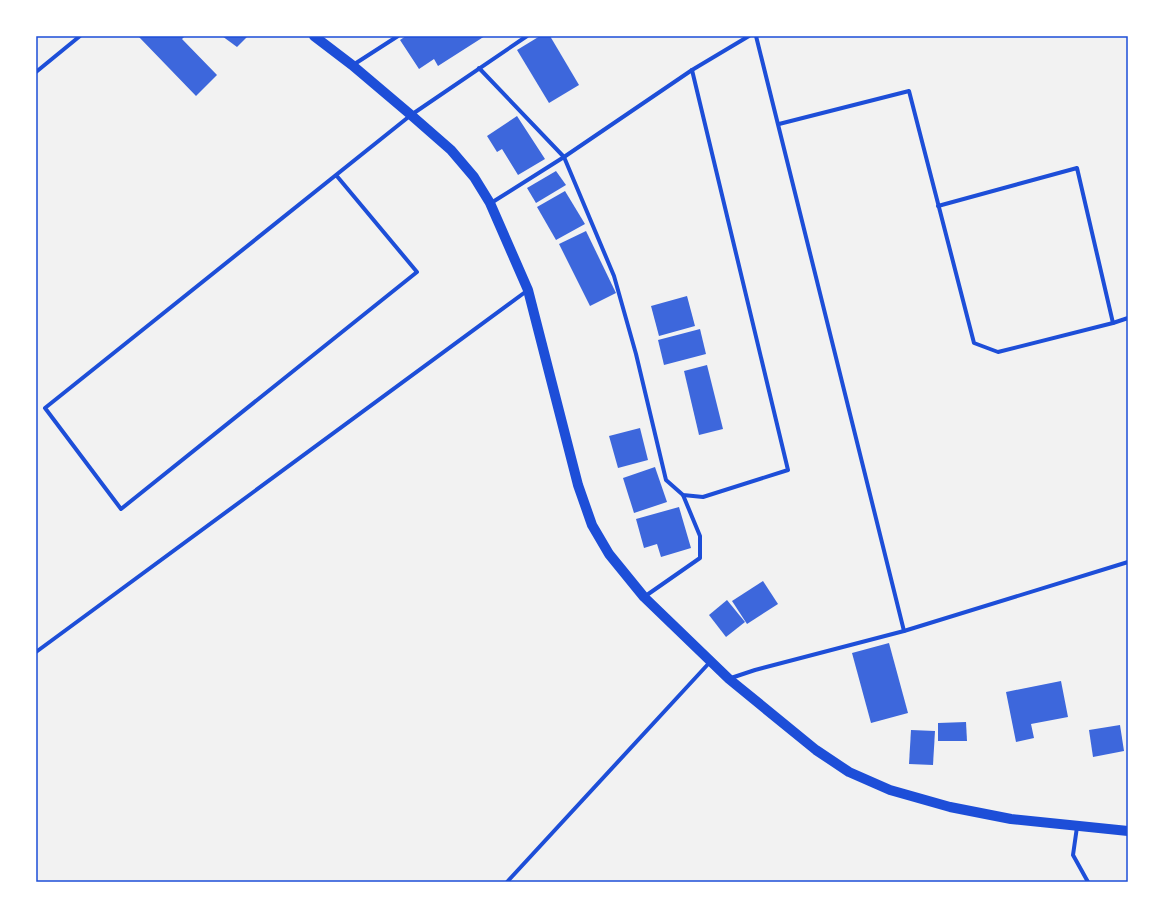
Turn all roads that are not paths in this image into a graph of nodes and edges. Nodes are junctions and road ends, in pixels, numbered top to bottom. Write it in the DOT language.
graph roads {
  1 [pos="80,36"];
  2 [pos="314,36"];
  3 [pos="398,36"];
  4 [pos="527,36"];
  5 [pos="749,36"];
  6 [pos="756,36"];
  7 [pos="352,65"];
  8 [pos="479,68"];
  9 [pos="692,70"];
  10 [pos="36,72"];
  11 [pos="411,115"];
  12 [pos="778,124"];
  13 [pos="564,157"];
  14 [pos="336,175"];
  15 [pos="490,203"];
  16 [pos="938,206"];
  17 [pos="528,290"];
  18 [pos="1128,318"];
  19 [pos="1113,323"];
  20 [pos="683,495"];
  21 [pos="1128,562"];
  22 [pos="644,597"];
  23 [pos="904,631"];
  24 [pos="36,652"];
  25 [pos="710,662"];
  26 [pos="728,679"];
  27 [pos="1077,827"];
  28 [pos="1128,832"];
  29 [pos="1087,881"];
  30 [pos="507,882"];
  1 -- 10 [label="street"];
  2 -- 7 [label="main road"];
  3 -- 7 [label="street"];
  4 -- 8 [label="street"];
  5 -- 9 [label="street"];
  6 -- 12 [label="street"];
  7 -- 11 [label="main road"];
  8 -- 11 [label="street"];
  8 -- 13 [label="street"];
  9 -- 13 [label="street"];
  9 -- 20 [label="street"];
  11 -- 14 [label="street"];
  11 -- 15 [label="main road"];
  12 -- 16 [label="street"];
  12 -- 23 [label="street"];
  13 -- 15 [label="street"];
  13 -- 20 [label="street"];
  14 -- 14 [label="street"];
  15 -- 17 [label="main road"];
  16 -- 19 [label="street"];
  16 -- 19 [label="street"];
  17 -- 22 [label="main road"];
  17 -- 24 [label="street"];
  18 -- 19 [label="street"];
  20 -- 22 [label="street"];
  21 -- 23 [label="street"];
  22 -- 25 [label="main road"];
  23 -- 26 [label="street"];
  25 -- 26 [label="main road"];
  25 -- 30 [label="street"];
  26 -- 27 [label="main road"];
  27 -- 28 [label="main road"];
  27 -- 29 [label="street"];
}
